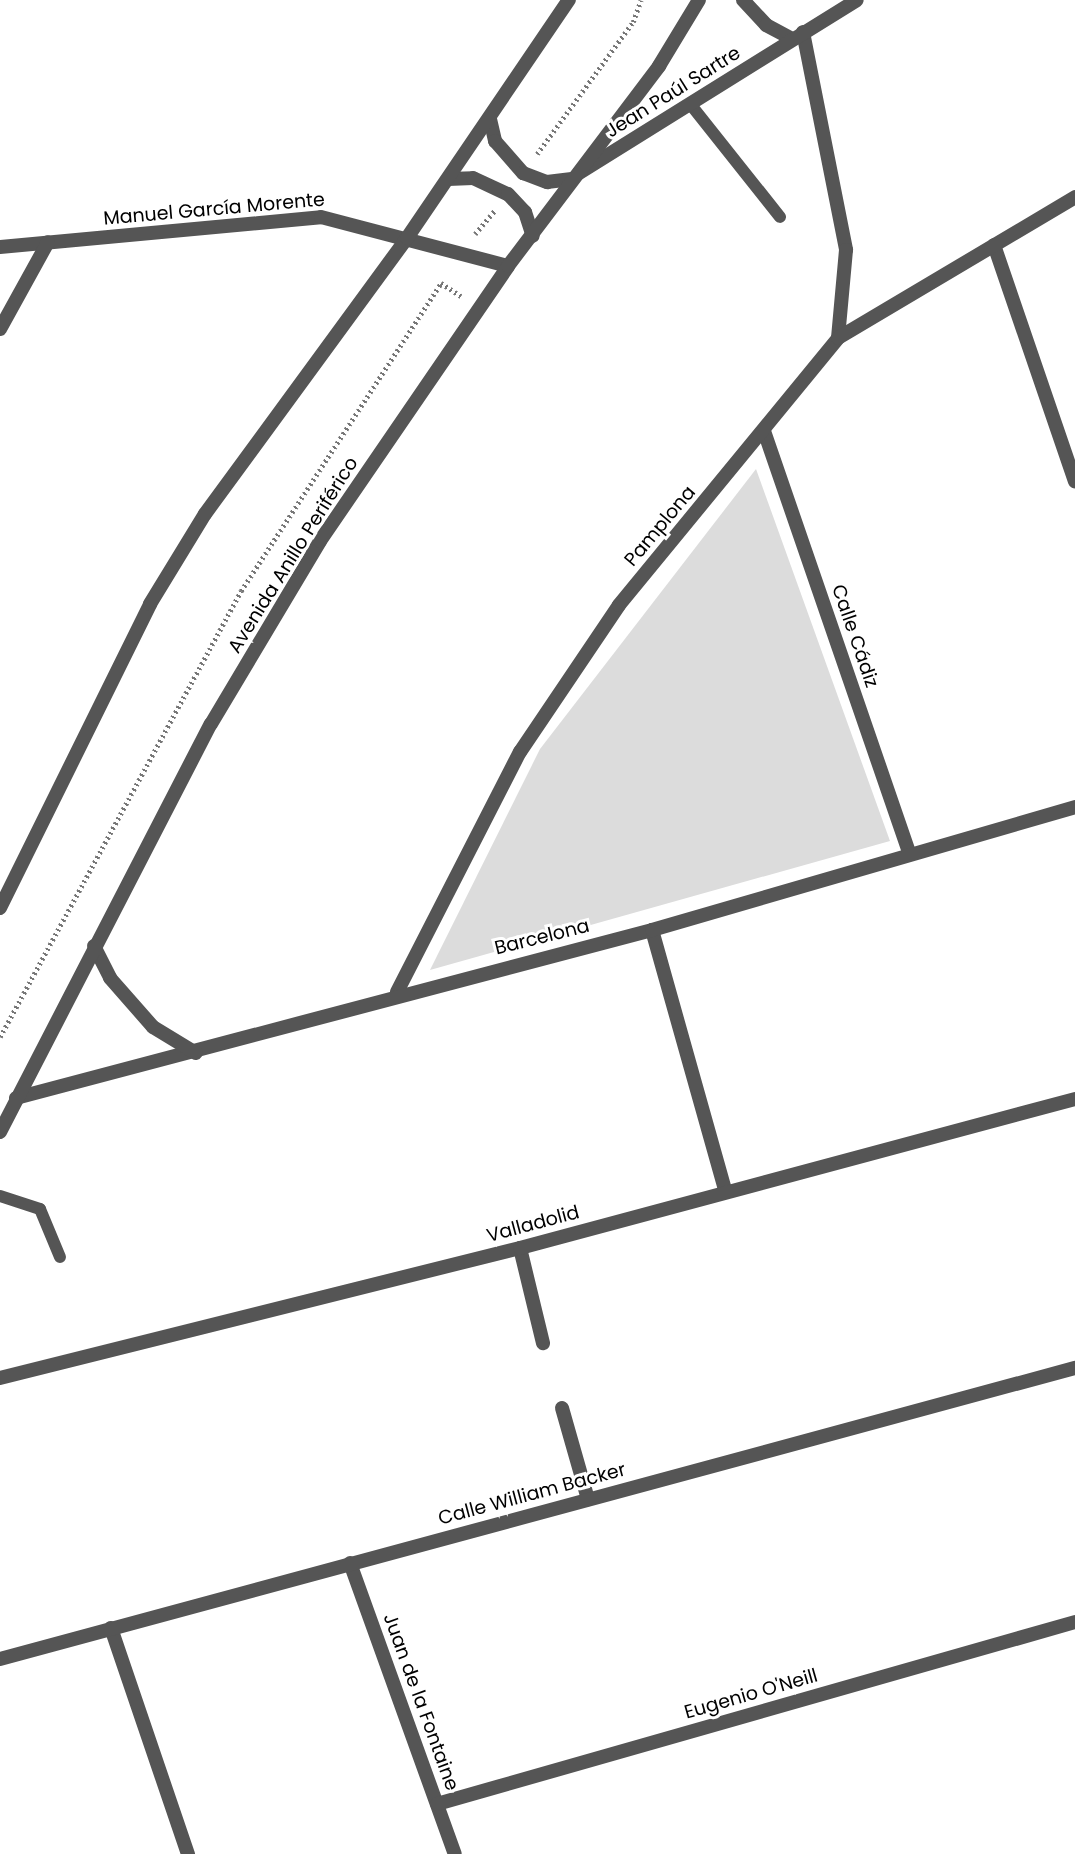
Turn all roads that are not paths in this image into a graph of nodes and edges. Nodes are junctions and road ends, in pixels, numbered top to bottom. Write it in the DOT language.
graph roads {
  1 [pos="569,0"];
  2 [pos="699,0"];
  3 [pos="743,0"];
  4 [pos="857,0"];
  5 [pos="798,36"];
  6 [pos="691,105"];
  7 [pos="490,119"];
  8 [pos="573,178"];
  9 [pos="448,179"];
  10 [pos="1075,197"];
  11 [pos="780,217"];
  12 [pos="533,236"];
  13 [pos="407,238"];
  14 [pos="48,242"];
  15 [pos="994,245"];
  16 [pos="0,247"];
  17 [pos="508,266"];
  18 [pos="0,329"];
  19 [pos="838,338"];
  20 [pos="764,431"];
  21 [pos="1075,482"];
  22 [pos="1075,807"];
  23 [pos="909,853"];
  24 [pos="0,908"];
  25 [pos="652,930"];
  26 [pos="94,946"];
  27 [pos="397,992"];
  28 [pos="196,1053"];
  29 [pos="16,1098"];
  30 [pos="1075,1099"];
  31 [pos="0,1132"];
  32 [pos="724,1190"];
  33 [pos="0,1196"];
  34 [pos="520,1248"];
  35 [pos="60,1257"];
  36 [pos="543,1343"];
  37 [pos="1075,1368"];
  38 [pos="0,1378"];
  39 [pos="562,1408"];
  40 [pos="588,1499"];
  41 [pos="350,1563"];
  42 [pos="1075,1622"];
  43 [pos="111,1628"];
  44 [pos="0,1659"];
  45 [pos="437,1804"];
  46 [pos="188,1854"];
  47 [pos="455,1854"];
  1 -- 7 [label="street"];
  2 -- 8 [label="street, Avenida Anillo Periférico"];
  3 -- 5 [label="street"];
  4 -- 5 [label="street, Jean Paúl Sartre"];
  5 -- 6 [label="street, Jean Paúl Sartre"];
  5 -- 19 [label="street"];
  6 -- 8 [label="street, Jean Paúl Sartre"];
  6 -- 11 [label="lane"];
  7 -- 8 [label="street"];
  7 -- 9 [label="street"];
  8 -- 12 [label="street, Avenida Anillo Periférico"];
  9 -- 12 [label="street"];
  9 -- 13 [label="street"];
  10 -- 15 [label="street, Pamplona"];
  12 -- 17 [label="street, Avenida Anillo Periférico"];
  13 -- 14 [label="street, Manuel García Morente"];
  13 -- 17 [label="street, Manuel García Morente"];
  13 -- 24 [label="street"];
  14 -- 16 [label="street, Manuel García Morente"];
  14 -- 18 [label="street"];
  15 -- 19 [label="street, Pamplona"];
  15 -- 21 [label="street"];
  17 -- 26 [label="street, Avenida Anillo Periférico"];
  19 -- 20 [label="street, Pamplona"];
  20 -- 23 [label="street, Calle Cádiz"];
  20 -- 27 [label="street, Pamplona"];
  22 -- 23 [label="street, Barcelona"];
  23 -- 25 [label="street, Barcelona"];
  25 -- 27 [label="street, Barcelona"];
  25 -- 32 [label="street"];
  26 -- 28 [label="street"];
  26 -- 29 [label="street, Avenida Anillo Periférico"];
  27 -- 28 [label="street, Barcelona"];
  28 -- 29 [label="street, Barcelona"];
  29 -- 31 [label="street, Avenida Anillo Periférico"];
  30 -- 32 [label="street, Valladolid"];
  32 -- 34 [label="street, Valladolid"];
  33 -- 35 [label="lane"];
  34 -- 36 [label="street"];
  34 -- 38 [label="street, Valladolid"];
  37 -- 40 [label="street, Calle William Backer"];
  39 -- 40 [label="street"];
  40 -- 41 [label="street, Calle William Backer"];
  41 -- 43 [label="street, Calle William Backer"];
  41 -- 45 [label="street, Juan de la Fontaine"];
  42 -- 45 [label="street, Eugenio O'Neill"];
  43 -- 44 [label="street, Calle William Backer"];
  43 -- 46 [label="street"];
  45 -- 47 [label="street, Juan de la Fontaine"];
}
